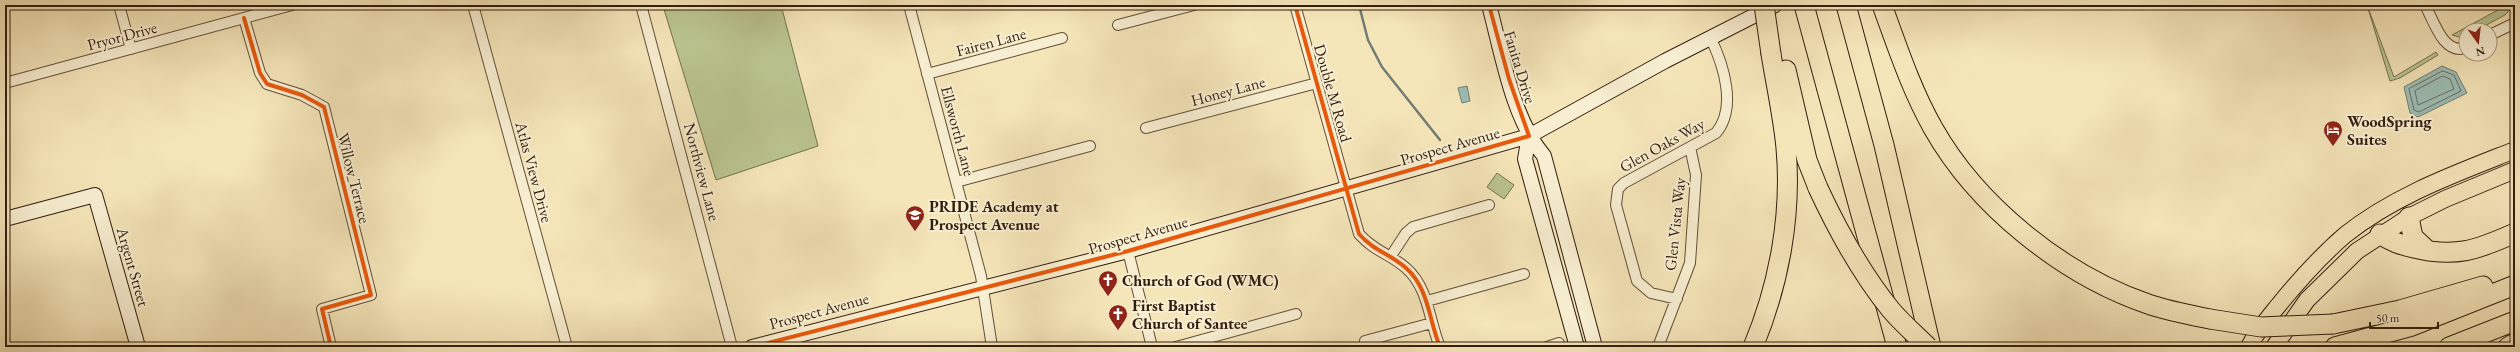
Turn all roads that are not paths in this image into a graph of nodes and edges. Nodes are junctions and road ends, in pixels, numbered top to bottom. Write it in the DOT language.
graph roads {
  1 [pos="119,5"];
  2 [pos="292,5"];
  3 [pos="474,5"];
  4 [pos="642,5"];
  5 [pos="909,5"];
  6 [pos="1194,5"];
  7 [pos="1295,5"];
  8 [pos="1489,5"];
  9 [pos="1764,5"];
  10 [pos="1774,5"];
  11 [pos="1804,5"];
  12 [pos="1882,5"];
  13 [pos="2424,5"];
  14 [pos="1846,6"];
  15 [pos="254,10"];
  16 [pos="244,18"];
  17 [pos="2515,23"];
  18 [pos="1118,25"];
  19 [pos="2498,31"];
  20 [pos="1062,38"];
  21 [pos="1711,39"];
  22 [pos="131,49"];
  23 [pos="2458,49"];
  24 [pos="927,74"];
  25 [pos="5,83"];
  26 [pos="1317,83"];
  27 [pos="1146,128"];
  28 [pos="1529,136"];
  29 [pos="1090,146"];
  30 [pos="1690,147"];
  31 [pos="2515,150"];
  32 [pos="2515,170"];
  33 [pos="956,182"];
  34 [pos="1346,187"];
  35 [pos="1489,206"];
  36 [pos="2409,217"];
  37 [pos="5,219"];
  38 [pos="2365,222"];
  39 [pos="2515,233"];
  40 [pos="2380,234"];
  41 [pos="1128,251"];
  42 [pos="2428,251"];
  43 [pos="1391,256"];
  44 [pos="1524,274"];
  45 [pos="2515,276"];
  46 [pos="2515,285"];
  47 [pos="983,288"];
  48 [pos="1677,299"];
  49 [pos="1427,301"];
  50 [pos="1296,314"];
  51 [pos="2515,321"];
  52 [pos="1432,323"];
  53 [pos="1365,341"];
  54 [pos="790,342"];
  55 [pos="1559,343"];
  56 [pos="2515,343"];
  57 [pos="138,347"];
  58 [pos="331,347"];
  59 [pos="567,347"];
  60 [pos="732,347"];
  61 [pos="752,347"];
  62 [pos="992,347"];
  63 [pos="1152,347"];
  64 [pos="1176,347"];
  65 [pos="1440,347"];
  66 [pos="1546,347"];
  67 [pos="1577,347"];
  68 [pos="1595,347"];
  69 [pos="1658,347"];
  70 [pos="1753,347"];
  71 [pos="1897,347"];
  72 [pos="1930,347"];
  73 [pos="2249,347"];
  74 [pos="2274,347"];
  75 [pos="2336,347"];
  76 [pos="2449,347"];
  77 [pos="2508,347"];
  1 -- 22 [label="street"];
  2 -- 15 [label="street, Pryor Drive"];
  3 -- 59 [label="street, Atlas View Drive"];
  4 -- 60 [label="street, Northview Lane"];
  5 -- 24 [label="street, Ellsworth Lane"];
  6 -- 18 [label="street"];
  7 -- 26 [label="street, Double M Road"];
  8 -- 28 [label="main road, Fanita Drive"];
  9 -- 70 [label="highway, bridge"];
  10 -- 21 [label="main road, Prospect Avenue"];
  10 -- 72 [label="highway, bridge"];
  11 -- 71 [label="highway"];
  12 -- 45 [label="highway, bridge"];
  13 -- 23 [label="street"];
  14 -- 72 [label="highway"];
  15 -- 16 [label="street, Pryor Drive"];
  16 -- 22 [label="street, Pryor Drive"];
  16 -- 58 [label="street, Willow Terrace"];
  17 -- 19 [label="street"];
  20 -- 24 [label="street, Fairen Lane"];
  21 -- 28 [label="main road, Prospect Avenue"];
  21 -- 30 [label="street, Glen Oaks Way"];
  22 -- 25 [label="street, Pryor Drive"];
  24 -- 33 [label="street, Ellsworth Lane"];
  26 -- 27 [label="street, Honey Lane"];
  26 -- 34 [label="street, Double M Road"];
  28 -- 34 [label="main road, Prospect Avenue"];
  28 -- 67 [label="main road, Fanita Drive"];
  28 -- 68 [label="main road, Fanita Drive"];
  29 -- 33 [label="street"];
  30 -- 48 [label="street, Glen Vista Way"];
  30 -- 48 [label="street, Glen Oaks Way"];
  31 -- 38 [label="main road"];
  32 -- 36 [label="main road"];
  33 -- 47 [label="street, Ellsworth Lane"];
  34 -- 41 [label="main road, Prospect Avenue"];
  34 -- 43 [label="street, Double M Road"];
  35 -- 43 [label="street"];
  36 -- 40 [label="main road"];
  36 -- 42 [label="highway"];
  37 -- 57 [label="main road, Argent Street"];
  38 -- 40 [label="main road"];
  38 -- 73 [label="main road"];
  39 -- 42 [label="highway"];
  40 -- 42 [label="highway"];
  40 -- 74 [label="main road"];
  41 -- 47 [label="main road, Prospect Avenue"];
  41 -- 63 [label="street"];
  43 -- 49 [label="street, Double M Road"];
  44 -- 49 [label="street"];
  46 -- 75 [label="highway"];
  47 -- 54 [label="main road, Prospect Avenue"];
  47 -- 62 [label="street, Ellsworth Lane"];
  48 -- 69 [label="street, Glen Vista Way"];
  49 -- 52 [label="street, Double M Road"];
  50 -- 64 [label="street"];
  51 -- 76 [label="highway"];
  52 -- 53 [label="street"];
  52 -- 65 [label="street, Double M Road"];
  54 -- 61 [label="main road, Prospect Avenue"];
  55 -- 66 [label="street"];
  56 -- 77 [label="highway"];
}
